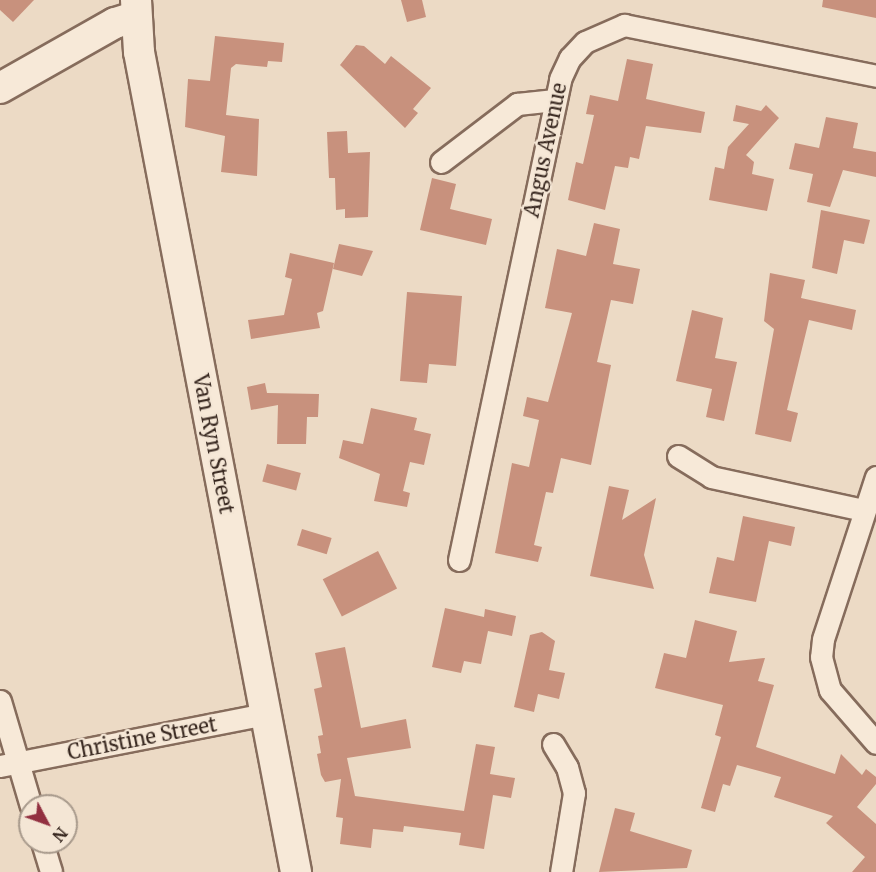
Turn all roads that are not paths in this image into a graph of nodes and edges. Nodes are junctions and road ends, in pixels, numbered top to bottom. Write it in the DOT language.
graph roads {
  1 [pos="135,8"];
  2 [pos="876,76"];
  3 [pos="0,88"];
  4 [pos="555,100"];
  5 [pos="441,162"];
  6 [pos="678,456"];
  7 [pos="876,477"];
  8 [pos="864,510"];
  9 [pos="459,560"];
  10 [pos="0,701"];
  11 [pos="266,714"];
  12 [pos="876,742"];
  13 [pos="553,744"];
  14 [pos="9,764"];
  15 [pos="25,794"];
  16 [pos="46,854"];
  17 [pos="51,872"];
  18 [pos="296,872"];
  19 [pos="561,872"];
  1 -- 3 [label="street"];
  1 -- 11 [label="street, Van Ryn Street"];
  2 -- 4 [label="street, Angus Avenue"];
  4 -- 5 [label="street"];
  4 -- 9 [label="street, Angus Avenue"];
  6 -- 8 [label="street"];
  7 -- 8 [label="street"];
  8 -- 12 [label="street"];
  10 -- 14 [label="street"];
  11 -- 14 [label="street, Christine Street"];
  11 -- 18 [label="street, Van Ryn Street"];
  13 -- 19 [label="street"];
  14 -- 15 [label="street"];
  16 -- 17 [label="street"];
}
